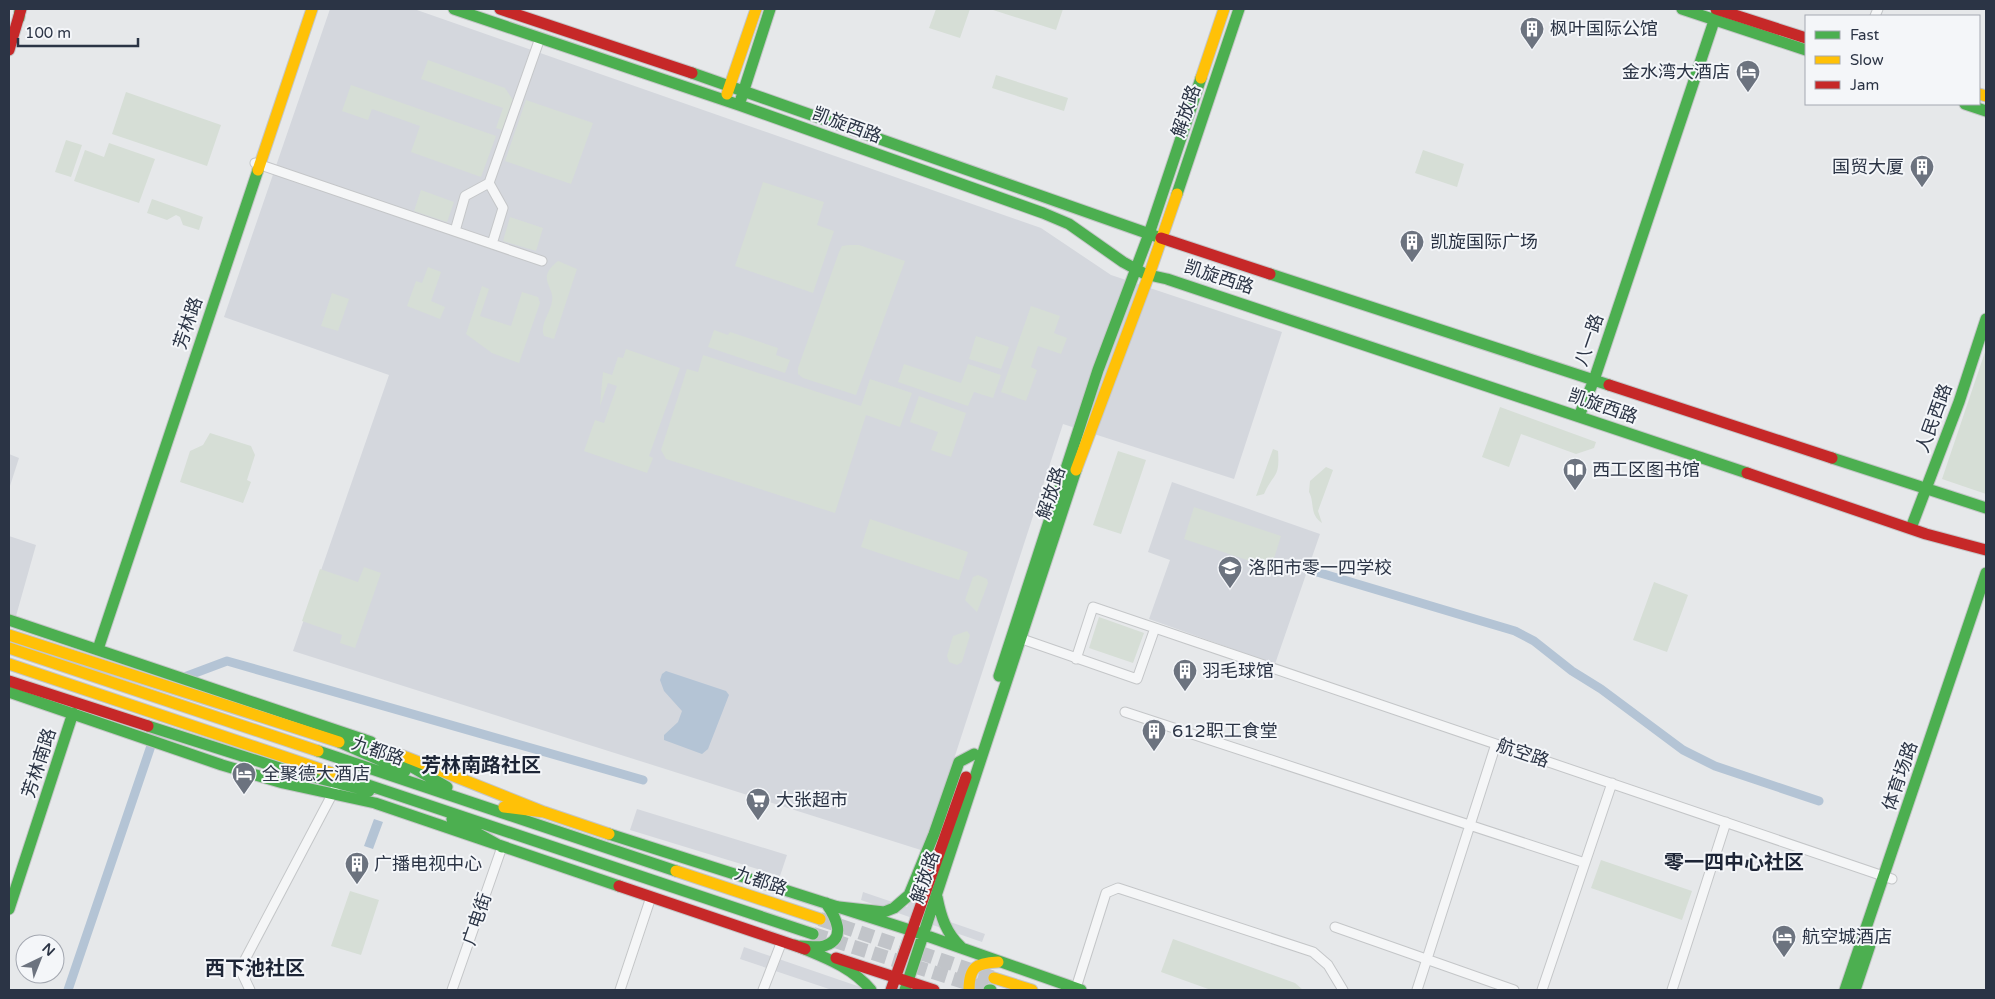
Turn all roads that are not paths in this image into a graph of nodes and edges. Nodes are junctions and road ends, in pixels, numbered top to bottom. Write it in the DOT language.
graph roads {
  1 [pos="307,9"];
  2 [pos="312,9"];
  3 [pos="454,9"];
  4 [pos="495,9"];
  5 [pos="500,9"];
  6 [pos="756,9"];
  7 [pos="770,9"];
  8 [pos="1224,9"];
  9 [pos="1239,9"];
  10 [pos="1682,9"];
  11 [pos="16,12"];
  12 [pos="1715,12"];
  13 [pos="491,21"];
  14 [pos="540,38"];
  15 [pos="1805,38"];
  16 [pos="9,50"];
  17 [pos="1805,50"];
  18 [pos="730,87"];
  19 [pos="743,91"];
  20 [pos="725,100"];
  21 [pos="739,105"];
  22 [pos="1968,105"];
  23 [pos="1986,111"];
  24 [pos="258,163"];
  25 [pos="489,183"];
  26 [pos="455,231"];
  27 [pos="1149,234"];
  28 [pos="1161,238"];
  29 [pos="492,244"];
  30 [pos="542,261"];
  31 [pos="1136,269"];
  32 [pos="1149,275"];
  33 [pos="1986,319"];
  34 [pos="1591,379"];
  35 [pos="1579,416"];
  36 [pos="1926,489"];
  37 [pos="1986,508"];
  38 [pos="1911,528"];
  39 [pos="1986,550"];
  40 [pos="1986,573"];
  41 [pos="1986,600"];
  42 [pos="9,620"];
  43 [pos="1155,628"];
  44 [pos="9,635"];
  45 [pos="1022,639"];
  46 [pos="9,648"];
  47 [pos="95,648"];
  48 [pos="1076,659"];
  49 [pos="9,664"];
  50 [pos="9,681"];
  51 [pos="9,692"];
  52 [pos="70,712"];
  53 [pos="1125,712"];
  54 [pos="363,739"];
  55 [pos="1496,744"];
  56 [pos="974,754"];
  57 [pos="1612,783"];
  58 [pos="335,789"];
  59 [pos="426,803"];
  60 [pos="476,803"];
  61 [pos="544,812"];
  62 [pos="1726,822"];
  63 [pos="1470,825"];
  64 [pos="502,847"];
  65 [pos="1585,862"];
  66 [pos="1888,877"];
  67 [pos="9,885"];
  68 [pos="652,897"];
  69 [pos="937,897"];
  70 [pos="826,903"];
  71 [pos="839,907"];
  72 [pos="9,909"];
  73 [pos="820,919"];
  74 [pos="1336,927"];
  75 [pos="918,933"];
  76 [pos="813,934"];
  77 [pos="782,942"];
  78 [pos="795,945"];
  79 [pos="961,947"];
  80 [pos="1427,959"];
  81 [pos="1000,961"];
  82 [pos="846,969"];
  83 [pos="896,978"];
  84 [pos="994,978"];
  85 [pos="906,986"];
  86 [pos="1078,989"];
  87 [pos="250,990"];
  88 [pos="452,990"];
  89 [pos="620,990"];
  90 [pos="763,990"];
  91 [pos="860,990"];
  92 [pos="871,990"];
  93 [pos="891,990"];
  94 [pos="934,990"];
  95 [pos="969,990"];
  96 [pos="1032,990"];
  97 [pos="1343,990"];
  98 [pos="1417,990"];
  99 [pos="1514,990"];
  100 [pos="1542,990"];
  101 [pos="1672,990"];
  102 [pos="1846,990"];
  103 [pos="1855,990"];
  1 -- 24 [label="main road, 芳林路"];
  2 -- 24 [label="main road, 芳林路"];
  3 -- 13 [label="main road, 凯旋西路"];
  4 -- 13 [label="street"];
  5 -- 18 [label="main road, 凯旋西路"];
  6 -- 18 [label="main road"];
  7 -- 19 [label="main road"];
  8 -- 27 [label="main road, 解放路"];
  9 -- 28 [label="main road, 解放路"];
  10 -- 12 [label="main road"];
  11 -- 16 [label="main road"];
  12 -- 15 [label="main road"];
  12 -- 17 [label="main road"];
  12 -- 34 [label="main road, 八一路"];
  13 -- 14 [label="main road, 凯旋西路"];
  14 -- 20 [label="main road, 凯旋西路"];
  14 -- 25 [label="street"];
  18 -- 19 [label="main road, 凯旋西路"];
  18 -- 20 [label="main road"];
  19 -- 21 [label="main road"];
  19 -- 27 [label="main road, 凯旋西路"];
  20 -- 21 [label="main road, 凯旋西路"];
  21 -- 31 [label="main road, 凯旋西路"];
  22 -- 23 [label="main road"];
  24 -- 26 [label="street"];
  24 -- 47 [label="main road, 芳林路"];
  25 -- 26 [label="street"];
  25 -- 29 [label="street"];
  26 -- 29 [label="street"];
  27 -- 28 [label="main road, 凯旋西路"];
  27 -- 31 [label="main road, 解放路"];
  28 -- 32 [label="main road, 解放路"];
  28 -- 34 [label="main road, 凯旋西路"];
  29 -- 30 [label="street"];
  31 -- 32 [label="main road, 凯旋西路"];
  31 -- 56 [label="main road, 解放路"];
  32 -- 35 [label="main road, 凯旋西路"];
  32 -- 45 [label="main road, 解放路"];
  33 -- 36 [label="main road, 人民西路"];
  34 -- 35 [label="main road, 八一路"];
  34 -- 36 [label="main road, 凯旋西路"];
  35 -- 38 [label="main road, 凯旋西路"];
  36 -- 37 [label="main road, 凯旋西路"];
  36 -- 38 [label="main road, 人民西路"];
  38 -- 39 [label="main road, 凯旋西路"];
  40 -- 66 [label="main road, 体育场路"];
  41 -- 66 [label="main road, 体育场路"];
  42 -- 47 [label="main road, 九都路"];
  43 -- 48 [label="street"];
  43 -- 48 [label="street, 航空路"];
  43 -- 55 [label="street, 航空路"];
  44 -- 60 [label="main road"];
  45 -- 48 [label="street"];
  45 -- 69 [label="main road, 解放路"];
  46 -- 60 [label="main road, 九都路"];
  47 -- 54 [label="main road, 九都路"];
  49 -- 59 [label="main road, 九都路"];
  50 -- 58 [label="main road"];
  51 -- 52 [label="main road"];
  52 -- 58 [label="main road"];
  52 -- 67 [label="main road, 芳林南路"];
  52 -- 72 [label="main road, 芳林南路"];
  53 -- 63 [label="street"];
  54 -- 60 [label="main road"];
  54 -- 61 [label="main road, 九都路"];
  55 -- 57 [label="street, 航空路"];
  55 -- 63 [label="street"];
  56 -- 71 [label="main road"];
  56 -- 75 [label="main road, 解放路"];
  57 -- 62 [label="street, 航空路"];
  57 -- 65 [label="street"];
  58 -- 59 [label="main road"];
  58 -- 64 [label="main road"];
  58 -- 87 [label="street"];
  59 -- 64 [label="main road"];
  59 -- 76 [label="main road, 九都路"];
  60 -- 61 [label="main road"];
  60 -- 73 [label="main road, 九都路"];
  61 -- 70 [label="main road"];
  62 -- 66 [label="street, 航空路"];
  62 -- 101 [label="street"];
  63 -- 65 [label="street"];
  63 -- 80 [label="street"];
  64 -- 68 [label="main road"];
  64 -- 88 [label="street, 广电街"];
  65 -- 100 [label="street"];
  66 -- 102 [label="main road, 体育场路"];
  66 -- 103 [label="main road, 体育场路"];
  68 -- 77 [label="main road"];
  68 -- 89 [label="street"];
  69 -- 75 [label="main road, 解放路"];
  69 -- 79 [label="main road"];
  70 -- 71 [label="main road"];
  70 -- 78 [label="main road"];
  71 -- 75 [label="main road"];
  74 -- 80 [label="street"];
  75 -- 79 [label="main road"];
  75 -- 83 [label="main road, 解放路"];
  75 -- 85 [label="main road, 解放路"];
  77 -- 78 [label="main road"];
  77 -- 90 [label="street"];
  78 -- 82 [label="main road"];
  78 -- 83 [label="main road"];
  79 -- 81 [label="main road"];
  80 -- 98 [label="street"];
  80 -- 99 [label="street"];
  81 -- 86 [label="main road"];
  81 -- 95 [label="main road"];
  82 -- 91 [label="main road"];
  82 -- 92 [label="main road"];
  83 -- 85 [label="main road"];
  83 -- 93 [label="main road, 解放路"];
  84 -- 96 [label="main road"];
  85 -- 94 [label="main road"];
  86 -- 97 [label="street"];
}
